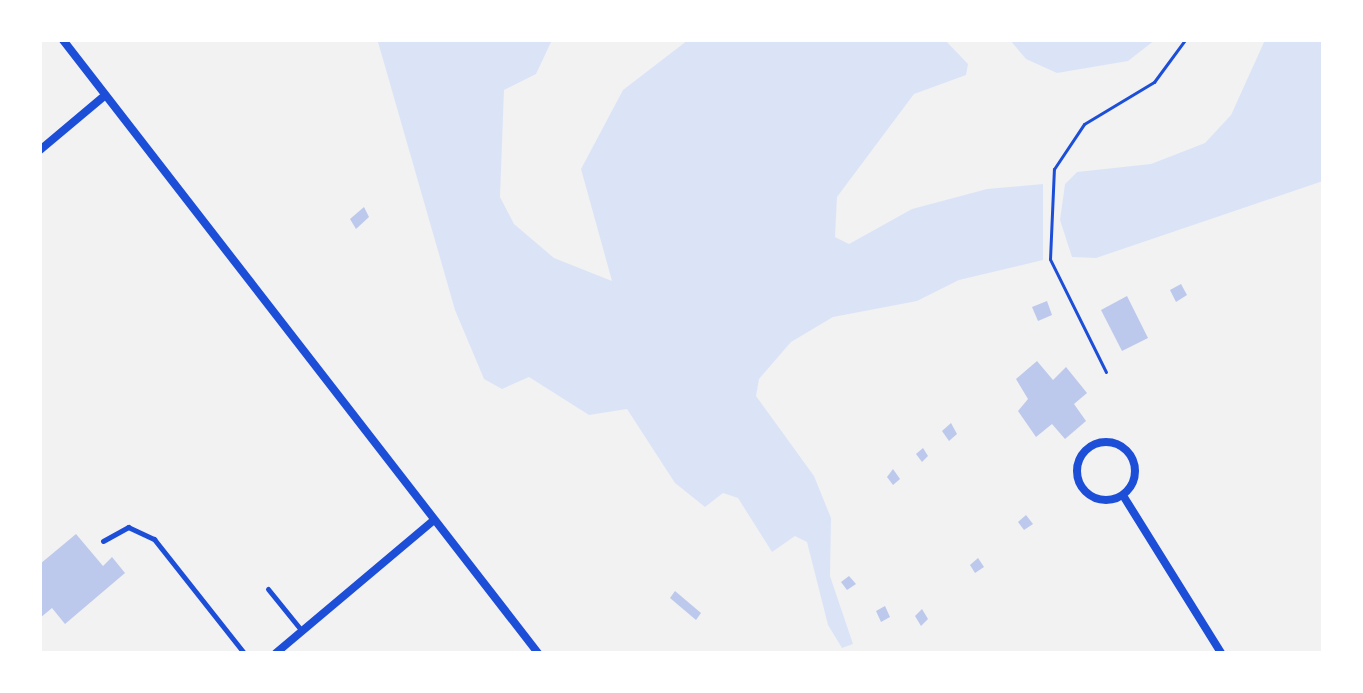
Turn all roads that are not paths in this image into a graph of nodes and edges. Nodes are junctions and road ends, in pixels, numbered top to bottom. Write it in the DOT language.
graph roads {
  1 [pos="63,40"];
  2 [pos="102,98"];
  3 [pos="40,150"];
  4 [pos="1124,497"];
  5 [pos="433,521"];
  6 [pos="103,541"];
  7 [pos="268,589"];
  8 [pos="302,631"];
  9 [pos="244,653"];
  10 [pos="276,653"];
  11 [pos="538,653"];
  12 [pos="1221,653"];
  1 -- 2 [label="street"];
  2 -- 3 [label="street"];
  2 -- 5 [label="street"];
  4 -- 4 [label="street"];
  4 -- 12 [label="street"];
  5 -- 8 [label="street"];
  5 -- 11 [label="street"];
  6 -- 9 [label="lane"];
  7 -- 8 [label="lane"];
  8 -- 10 [label="street"];
}
